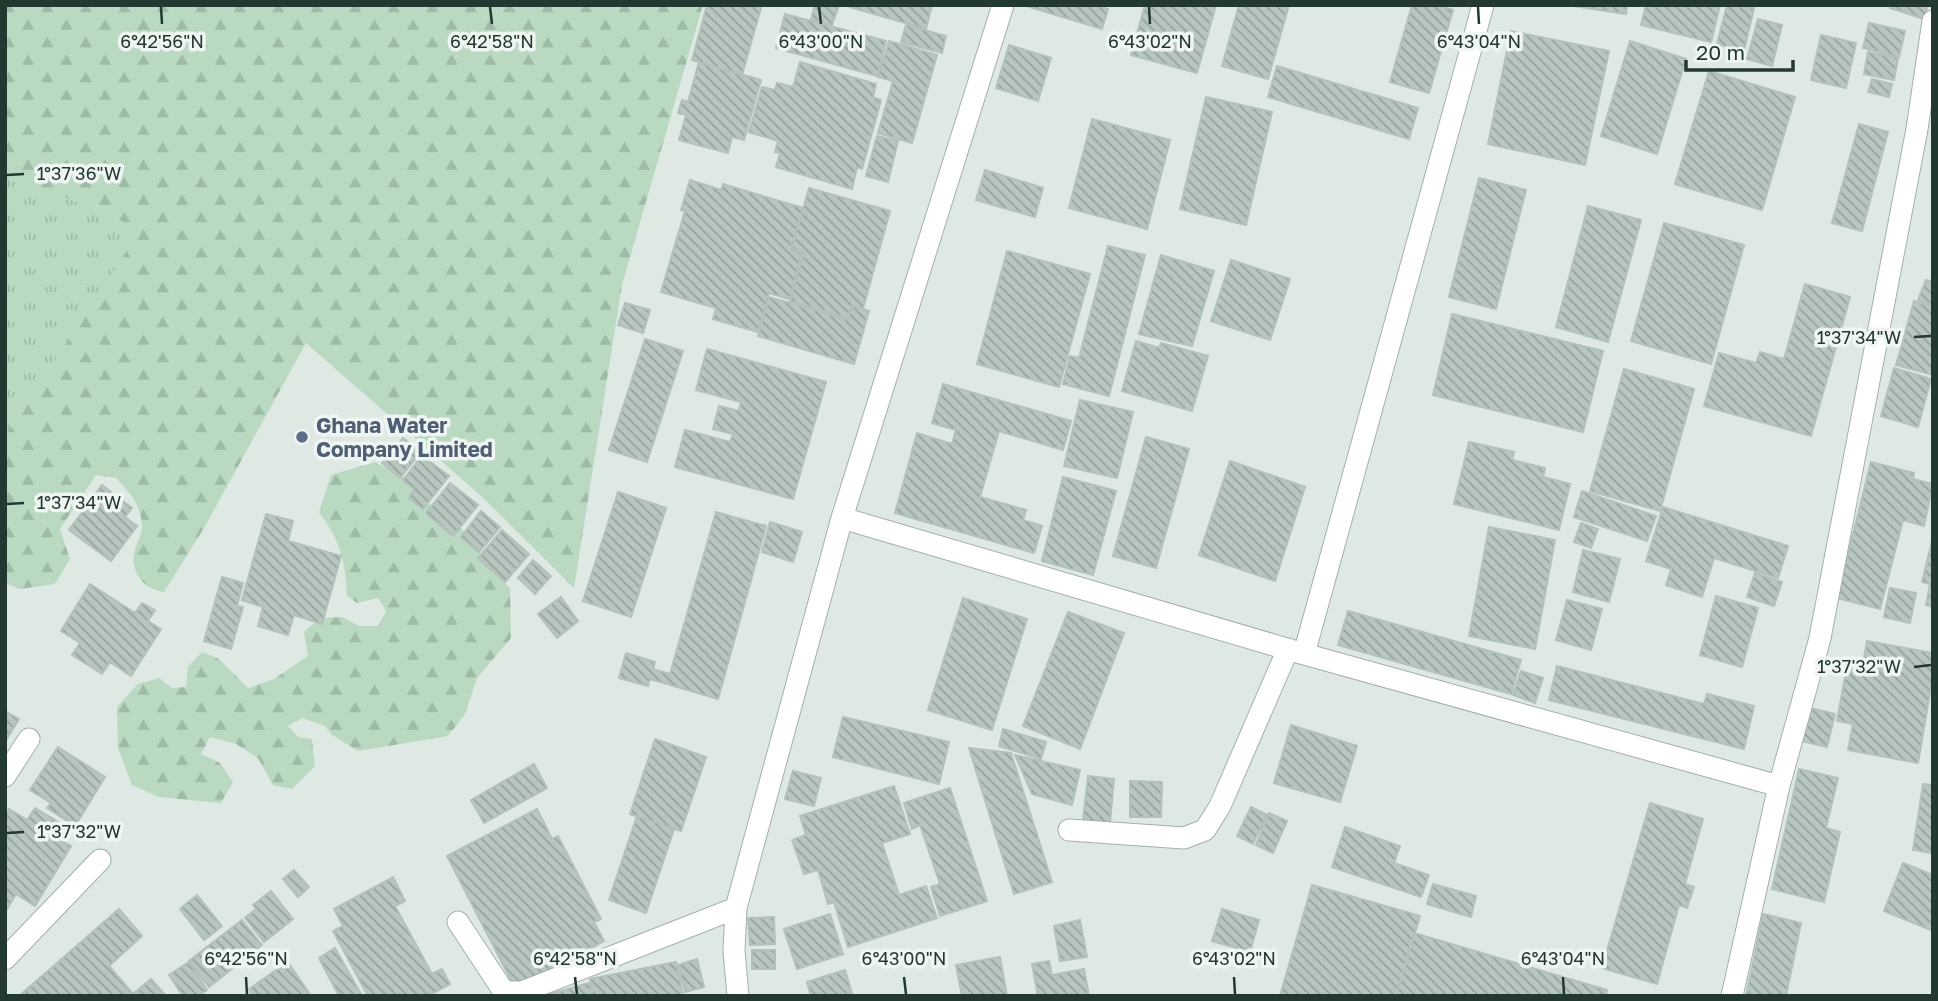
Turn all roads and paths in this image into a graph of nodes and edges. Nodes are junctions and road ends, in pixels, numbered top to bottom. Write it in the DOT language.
graph roads {
  1 [pos="1003,5"];
  2 [pos="1483,5"];
  3 [pos="1933,21"];
  4 [pos="1925,133"];
  5 [pos="842,518"];
  6 [pos="1296,652"];
  7 [pos="29,739"];
  8 [pos="5,776"];
  9 [pos="1779,786"];
  10 [pos="1069,830"];
  11 [pos="100,860"];
  12 [pos="736,908"];
  13 [pos="458,922"];
  14 [pos="5,960"];
  15 [pos="738,996"];
  16 [pos="1732,996"];
  1 -- 5 [label="lane"];
  2 -- 6 [label="lane"];
  3 -- 4 [label="lane"];
  4 -- 9 [label="lane"];
  5 -- 6 [label="lane"];
  5 -- 12 [label="lane"];
  6 -- 9 [label="lane"];
  6 -- 10 [label="lane"];
  7 -- 8 [label="lane"];
  9 -- 16 [label="lane"];
  11 -- 14 [label="lane"];
  12 -- 13 [label="lane"];
  12 -- 15 [label="lane"];
}
